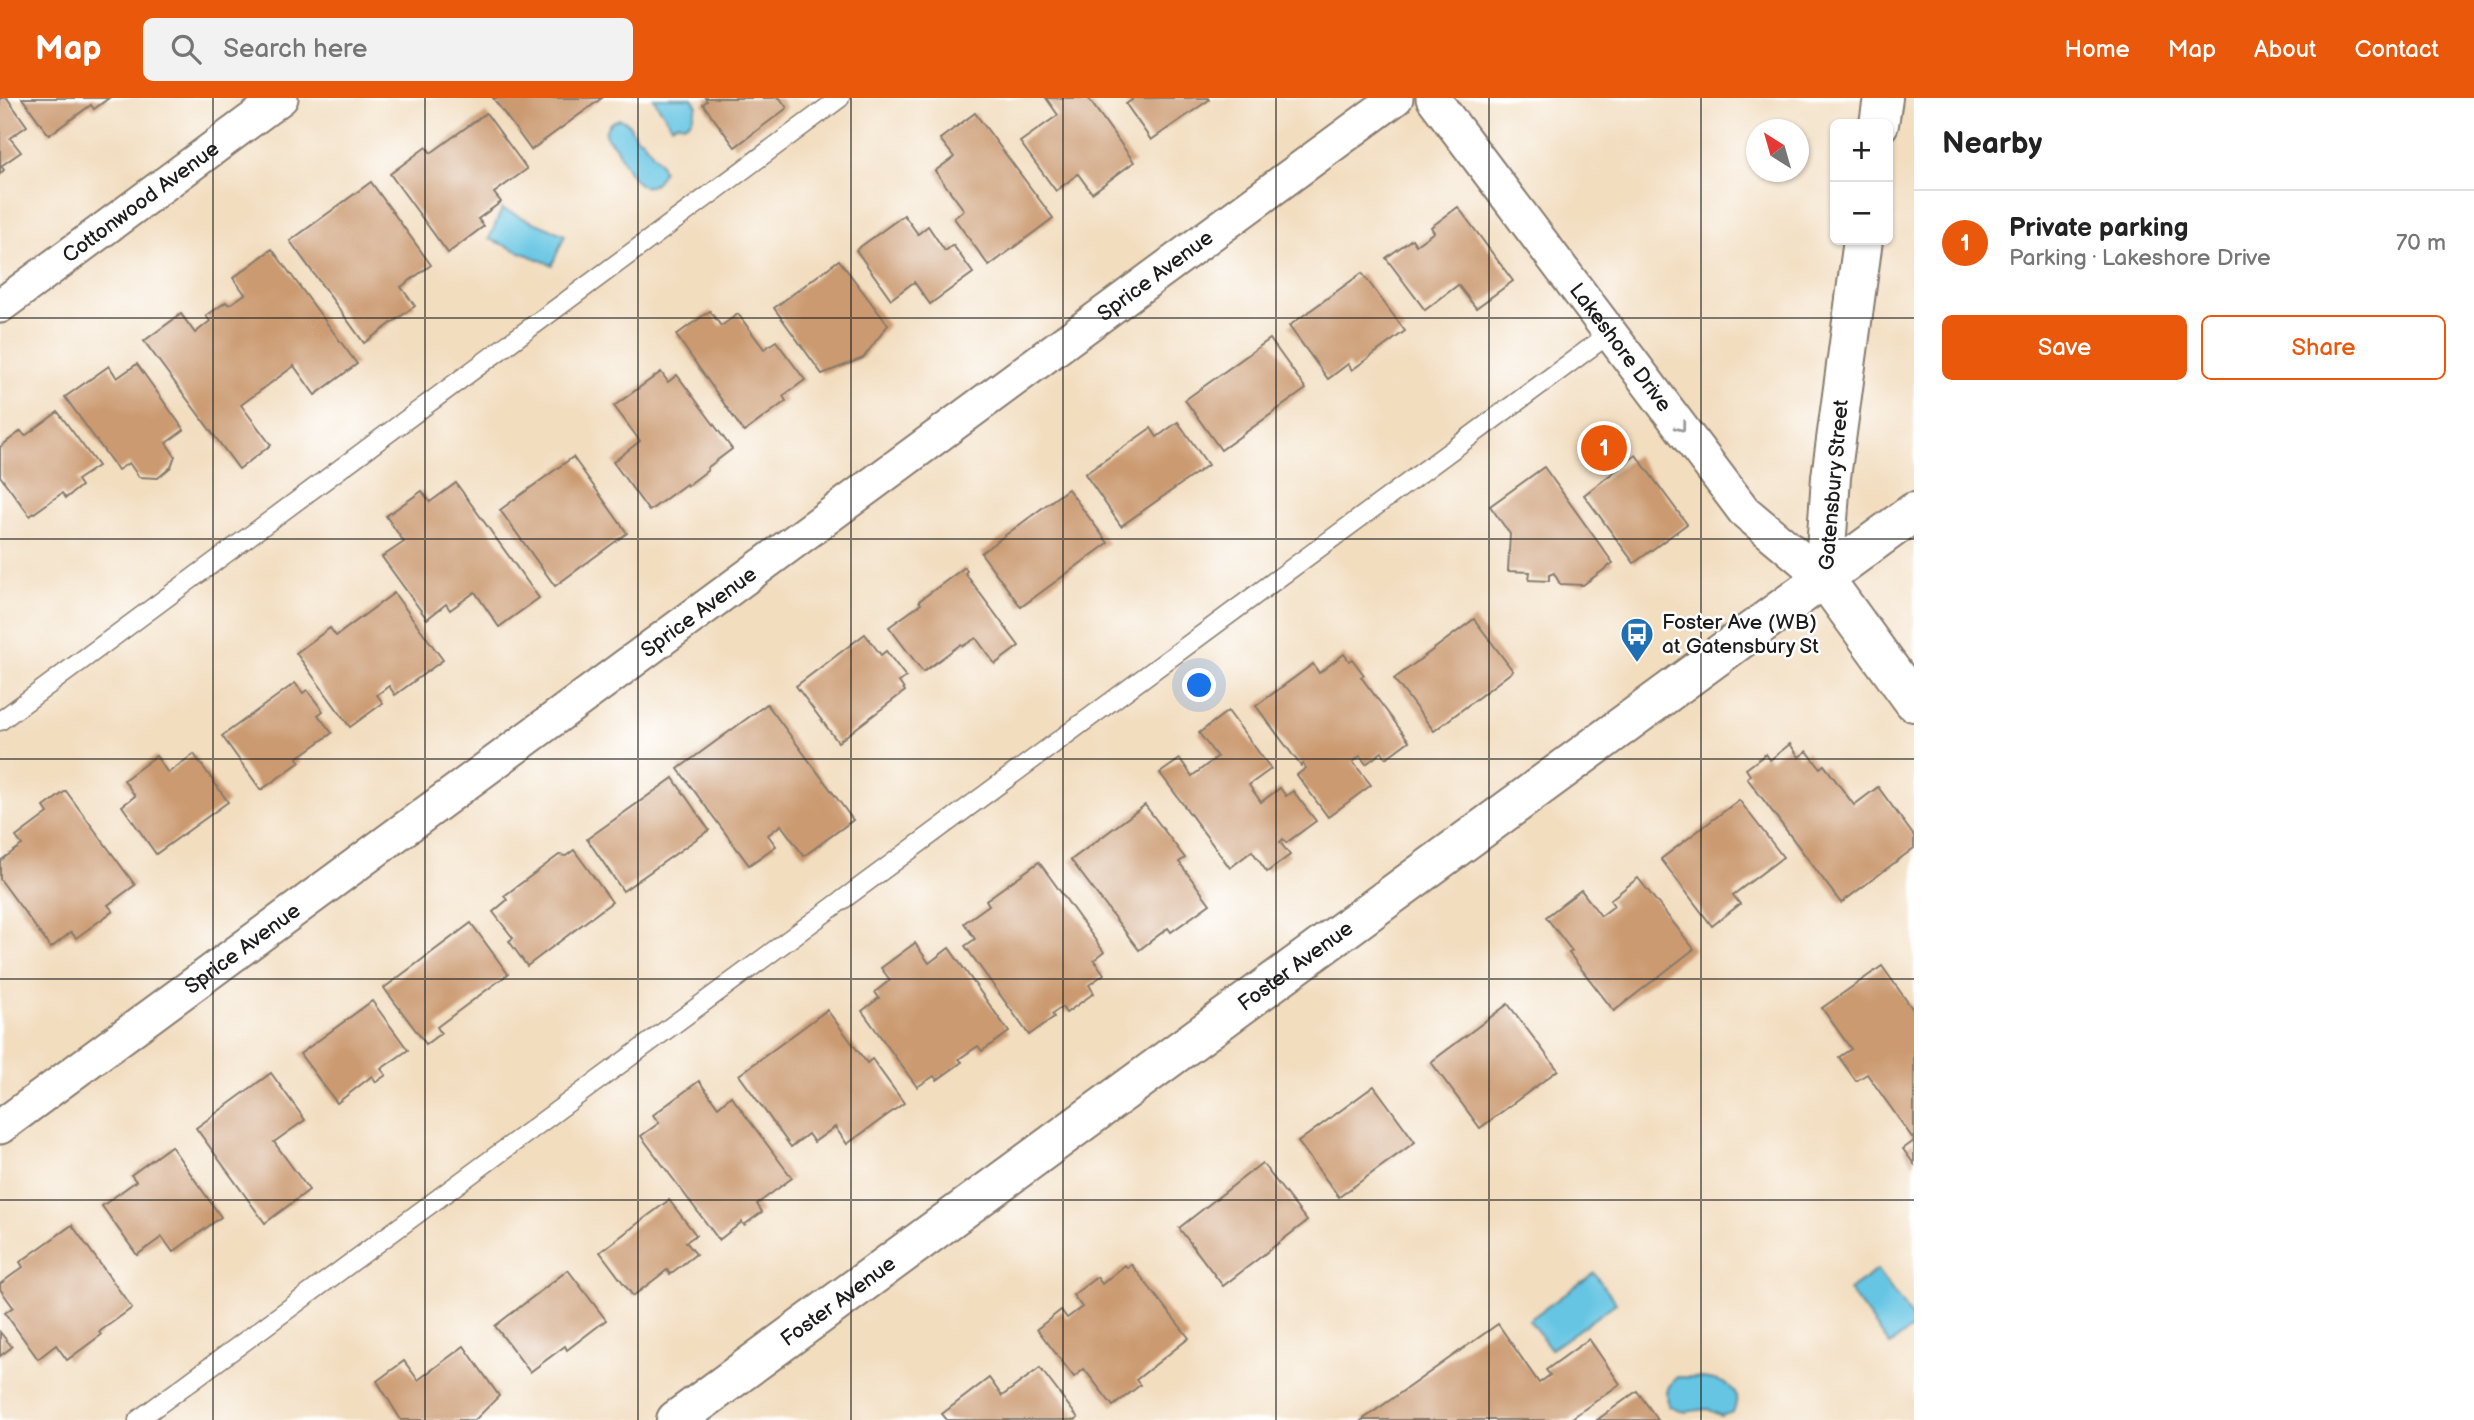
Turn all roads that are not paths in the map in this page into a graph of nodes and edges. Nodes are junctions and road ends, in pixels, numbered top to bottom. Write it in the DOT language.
graph roads {
  1 [pos="281,98"];
  2 [pos="840,98"];
  3 [pos="1396,98"];
  4 [pos="1433,98"];
  5 [pos="1883,98"];
  6 [pos="1880,119"];
  7 [pos="1862,245"];
  8 [pos="0,306"];
  9 [pos="1609,334"];
  10 [pos="1914,512"];
  11 [pos="1824,578"];
  12 [pos="1914,702"];
  13 [pos="0,721"];
  14 [pos="0,1126"];
  15 [pos="138,1420"];
  16 [pos="676,1420"];
  1 -- 8 [label="street, Cottonwood Avenue"];
  2 -- 13 [label="lane"];
  3 -- 14 [label="street, Sprice Avenue"];
  4 -- 9 [label="street, Lakeshore Drive"];
  5 -- 6 [label="street"];
  7 -- 11 [label="street, Gatensbury Street"];
  9 -- 11 [label="street, Lakeshore Drive, one-way"];
  9 -- 15 [label="lane"];
  10 -- 11 [label="street, Foster Avenue"];
  11 -- 12 [label="street, Gatensbury Street"];
  11 -- 16 [label="street, Foster Avenue"];
}
